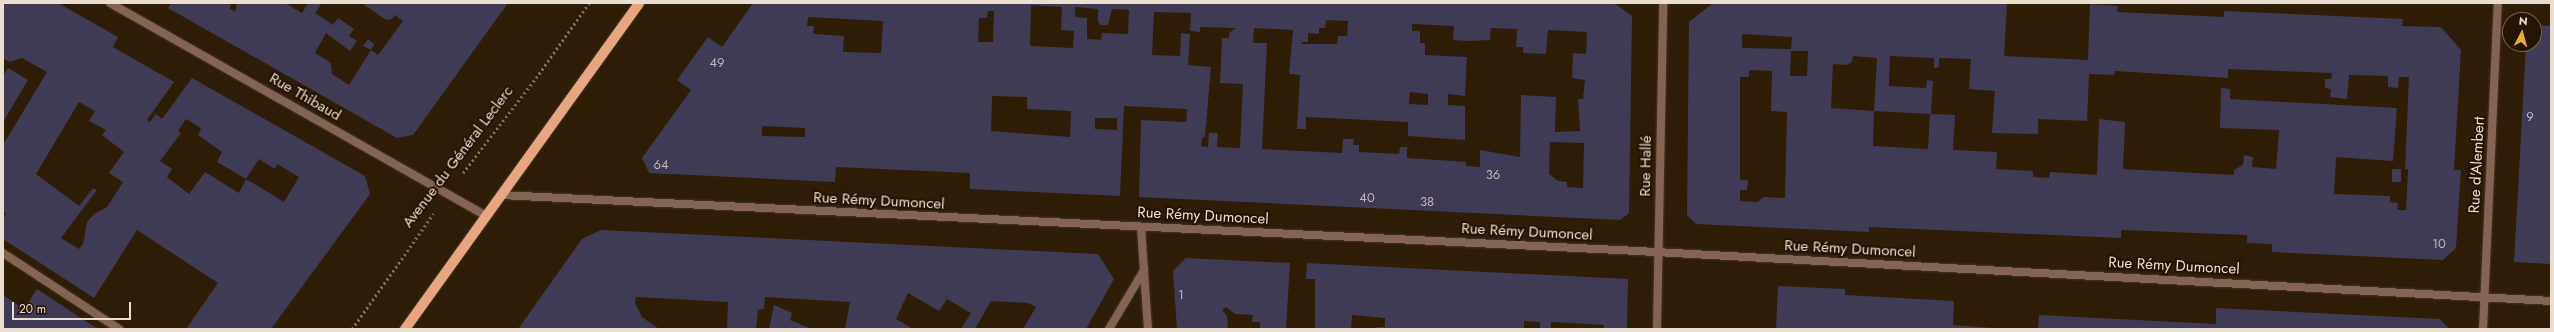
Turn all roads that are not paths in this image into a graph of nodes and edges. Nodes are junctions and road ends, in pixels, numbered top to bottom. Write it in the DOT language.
graph roads {
  1 [pos="110,3"];
  2 [pos="639,3"];
  3 [pos="1663,3"];
  4 [pos="2498,3"];
  5 [pos="500,195"];
  6 [pos="486,216"];
  7 [pos="1142,227"];
  8 [pos="1658,252"];
  9 [pos="3,253"];
  10 [pos="1144,270"];
  11 [pos="2485,297"];
  12 [pos="2551,301"];
  13 [pos="120,329"];
  14 [pos="406,329"];
  15 [pos="1109,329"];
  16 [pos="1148,329"];
  17 [pos="1657,329"];
  18 [pos="2483,329"];
  1 -- 6 [label="street, Rue Thibaud"];
  2 -- 5 [label="main road"];
  3 -- 8 [label="street, Rue Hallé"];
  4 -- 11 [label="street, Rue d'Alembert"];
  5 -- 6 [label="main road"];
  5 -- 7 [label="street, Rue Rémy Dumoncel"];
  6 -- 14 [label="main road"];
  7 -- 8 [label="street, Rue Rémy Dumoncel"];
  7 -- 10 [label="street"];
  8 -- 11 [label="street, Rue Rémy Dumoncel"];
  8 -- 17 [label="street, Rue Hallé"];
  9 -- 13 [label="street"];
  10 -- 15 [label="street"];
  10 -- 16 [label="street"];
  11 -- 12 [label="street, Rue Rémy Dumoncel"];
  11 -- 18 [label="street, Rue d'Alembert"];
}
